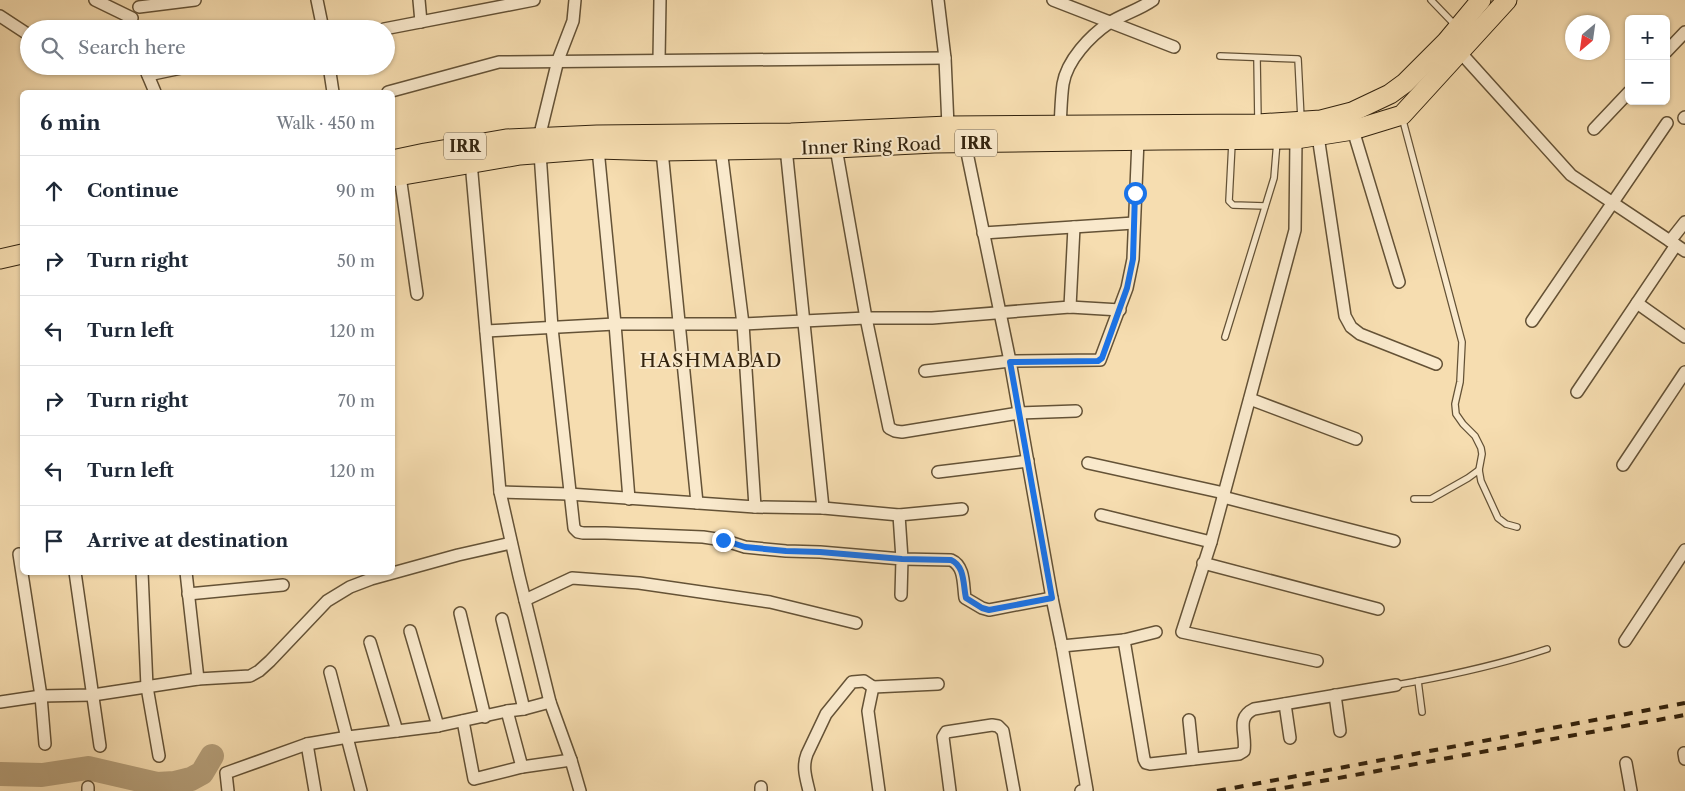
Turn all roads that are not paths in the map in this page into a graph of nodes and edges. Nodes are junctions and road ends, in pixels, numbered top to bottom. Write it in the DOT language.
graph roads {
  1 [pos="95,0"];
  2 [pos="195,0"];
  3 [pos="317,0"];
  4 [pos="419,0"];
  5 [pos="534,0"];
  6 [pos="575,0"];
  7 [pos="660,0"];
  8 [pos="938,0"];
  9 [pos="1053,0"];
  10 [pos="1153,0"];
  11 [pos="1431,0"];
  12 [pos="1481,0"];
  13 [pos="1507,0"];
  14 [pos="141,3"];
  15 [pos="0,16"];
  16 [pos="126,20"];
  17 [pos="134,20"];
  18 [pos="320,20"];
  19 [pos="421,22"];
  20 [pos="1109,23"];
  21 [pos="395,27"];
  22 [pos="1458,27"];
  23 [pos="20,29"];
  24 [pos="1685,32"];
  25 [pos="1174,47"];
  26 [pos="1670,48"];
  27 [pos="1460,52"];
  28 [pos="1220,56"];
  29 [pos="946,58"];
  30 [pos="1257,58"];
  31 [pos="558,60"];
  32 [pos="659,60"];
  33 [pos="148,75"];
  34 [pos="330,75"];
  35 [pos="154,90"];
  36 [pos="332,90"];
  37 [pos="395,90"];
  38 [pos="1625,96"];
  39 [pos="1402,115"];
  40 [pos="1667,123"];
  41 [pos="1258,124"];
  42 [pos="1060,126"];
  43 [pos="1594,129"];
  44 [pos="1353,130"];
  45 [pos="958,132"];
  46 [pos="1292,133"];
  47 [pos="1318,136"];
  48 [pos="1232,139"];
  49 [pos="1138,140"];
  50 [pos="540,145"];
  51 [pos="786,148"];
  52 [pos="836,148"];
  53 [pos="598,149"];
  54 [pos="721,149"];
  55 [pos="662,150"];
  56 [pos="471,162"];
  57 [pos="395,171"];
  58 [pos="1613,203"];
  59 [pos="1265,206"];
  60 [pos="1685,222"];
  61 [pos="1134,223"];
  62 [pos="1074,227"];
  63 [pos="983,233"];
  64 [pos="20,241"];
  65 [pos="0,246"];
  66 [pos="1677,246"];
  67 [pos="20,254"];
  68 [pos="0,259"];
  69 [pos="1399,282"];
  70 [pos="417,294"];
  71 [pos="1637,303"];
  72 [pos="1070,307"];
  73 [pos="1120,310"];
  74 [pos="1000,312"];
  75 [pos="866,318"];
  76 [pos="1532,320"];
  77 [pos="804,321"];
  78 [pos="614,324"];
  79 [pos="680,324"];
  80 [pos="743,324"];
  81 [pos="552,328"];
  82 [pos="486,330"];
  83 [pos="1225,337"];
  84 [pos="1685,337"];
  85 [pos="1010,362"];
  86 [pos="1436,364"];
  87 [pos="925,371"];
  88 [pos="1685,372"];
  89 [pos="1576,392"];
  90 [pos="1250,399"];
  91 [pos="1076,411"];
  92 [pos="1019,413"];
  93 [pos="1356,438"];
  94 [pos="1028,461"];
  95 [pos="1088,463"];
  96 [pos="1624,465"];
  97 [pos="1479,470"];
  98 [pos="938,472"];
  99 [pos="500,492"];
  100 [pos="569,494"];
  101 [pos="1224,495"];
  102 [pos="629,498"];
  103 [pos="1414,499"];
  104 [pos="697,502"];
  105 [pos="755,507"];
  106 [pos="823,508"];
  107 [pos="962,509"];
  108 [pos="899,514"];
  109 [pos="1101,515"];
  110 [pos="1517,527"];
  111 [pos="1394,541"];
  112 [pos="1211,542"];
  113 [pos="511,543"];
  114 [pos="1685,550"];
  115 [pos="19,554"];
  116 [pos="902,559"];
  117 [pos="20,560"];
  118 [pos="1204,563"];
  119 [pos="395,572"];
  120 [pos="22,575"];
  121 [pos="75,575"];
  122 [pos="142,575"];
  123 [pos="186,575"];
  124 [pos="386,575"];
  125 [pos="283,585"];
  126 [pos="188,594"];
  127 [pos="901,595"];
  128 [pos="1052,598"];
  129 [pos="525,600"];
  130 [pos="1378,610"];
  131 [pos="460,613"];
  132 [pos="502,619"];
  133 [pos="856,622"];
  134 [pos="410,631"];
  135 [pos="1156,632"];
  136 [pos="1124,640"];
  137 [pos="370,642"];
  138 [pos="1625,642"];
  139 [pos="1062,646"];
  140 [pos="1547,649"];
  141 [pos="1317,661"];
  142 [pos="330,672"];
  143 [pos="198,680"];
  144 [pos="1418,681"];
  145 [pos="938,684"];
  146 [pos="1396,684"];
  147 [pos="147,687"];
  148 [pos="873,688"];
  149 [pos="93,694"];
  150 [pos="1335,695"];
  151 [pos="41,696"];
  152 [pos="0,702"];
  153 [pos="550,702"];
  154 [pos="1285,704"];
  155 [pos="524,709"];
  156 [pos="507,711"];
  157 [pos="1422,712"];
  158 [pos="485,717"];
  159 [pos="1189,720"];
  160 [pos="463,721"];
  161 [pos="438,726"];
  162 [pos="397,731"];
  163 [pos="1340,731"];
  164 [pos="348,737"];
  165 [pos="1290,738"];
  166 [pos="45,744"];
  167 [pos="307,744"];
  168 [pos="100,746"];
  169 [pos="159,756"];
  170 [pos="571,760"];
  171 [pos="1193,760"];
  172 [pos="1626,763"];
  173 [pos="522,767"];
  174 [pos="228,791"];
  175 [pos="315,791"];
  176 [pos="361,791"];
  177 [pos="580,791"];
  178 [pos="809,791"];
  179 [pos="880,791"];
  180 [pos="950,791"];
  181 [pos="1014,791"];
  182 [pos="1081,791"];
  183 [pos="1631,791"];
  1 -- 16 [label="street"];
  2 -- 14 [label="street"];
  3 -- 18 [label="street"];
  4 -- 19 [label="street"];
  5 -- 19 [label="street"];
  6 -- 31 [label="street"];
  7 -- 32 [label="street"];
  8 -- 29 [label="street"];
  9 -- 20 [label="street"];
  10 -- 20 [label="street"];
  11 -- 22 [label="lane"];
  12 -- 22 [label="highway, Inner Ring Road / IRR"];
  13 -- 27 [label="highway"];
  14 -- 17 [label="street"];
  15 -- 23 [label="street"];
  19 -- 21 [label="street"];
  20 -- 25 [label="street"];
  20 -- 42 [label="street"];
  22 -- 46 [label="highway, Inner Ring Road / IRR"];
  24 -- 26 [label="street"];
  27 -- 39 [label="highway"];
  27 -- 58 [label="street"];
  28 -- 30 [label="lane"];
  29 -- 32 [label="street"];
  29 -- 45 [label="street"];
  30 -- 41 [label="lane"];
  30 -- 46 [label="lane"];
  31 -- 32 [label="street"];
  31 -- 37 [label="street"];
  31 -- 50 [label="street"];
  33 -- 35 [label="street"];
  34 -- 36 [label="street"];
  38 -- 43 [label="street"];
  39 -- 44 [label="highway, Inner Ring Road / IRR"];
  39 -- 97 [label="lane"];
  40 -- 58 [label="street"];
  41 -- 42 [label="highway, Inner Ring Road / IRR"];
  41 -- 46 [label="highway, Inner Ring Road / IRR"];
  42 -- 45 [label="highway, Inner Ring Road / IRR"];
  44 -- 47 [label="highway, Inner Ring Road / IRR"];
  44 -- 69 [label="street"];
  45 -- 49 [label="highway, Inner Ring Road / IRR"];
  45 -- 50 [label="highway, Inner Ring Road / IRR"];
  45 -- 52 [label="highway, Inner Ring Road / IRR"];
  45 -- 63 [label="street"];
  46 -- 47 [label="highway, Inner Ring Road / IRR"];
  46 -- 48 [label="highway, Inner Ring Road / IRR"];
  46 -- 59 [label="lane"];
  46 -- 90 [label="street"];
  47 -- 86 [label="street"];
  48 -- 49 [label="highway, Inner Ring Road / IRR"];
  48 -- 59 [label="lane"];
  49 -- 61 [label="street"];
  50 -- 53 [label="highway, Inner Ring Road / IRR"];
  50 -- 56 [label="highway, Inner Ring Road / IRR"];
  50 -- 57 [label="highway, Inner Ring Road / IRR"];
  50 -- 81 [label="street"];
  51 -- 52 [label="highway, Inner Ring Road / IRR"];
  51 -- 54 [label="highway, Inner Ring Road / IRR"];
  51 -- 77 [label="street"];
  52 -- 75 [label="street"];
  53 -- 55 [label="highway, Inner Ring Road / IRR"];
  53 -- 78 [label="street"];
  54 -- 55 [label="highway, Inner Ring Road / IRR"];
  54 -- 80 [label="street"];
  55 -- 79 [label="street"];
  56 -- 57 [label="highway, Inner Ring Road / IRR"];
  56 -- 82 [label="street"];
  57 -- 70 [label="street"];
  58 -- 66 [label="street"];
  58 -- 76 [label="street"];
  59 -- 83 [label="lane"];
  60 -- 66 [label="street"];
  61 -- 62 [label="street"];
  61 -- 73 [label="street"];
  62 -- 63 [label="street"];
  62 -- 72 [label="street"];
  63 -- 74 [label="street"];
  64 -- 65 [label="highway"];
  66 -- 71 [label="street"];
  67 -- 68 [label="highway"];
  71 -- 84 [label="street"];
  71 -- 89 [label="street"];
  72 -- 73 [label="street"];
  72 -- 74 [label="street"];
  73 -- 85 [label="street"];
  74 -- 75 [label="street"];
  74 -- 85 [label="street"];
  75 -- 77 [label="street"];
  75 -- 92 [label="street"];
  77 -- 80 [label="street"];
  77 -- 106 [label="street"];
  78 -- 79 [label="street"];
  78 -- 81 [label="street"];
  78 -- 102 [label="street"];
  79 -- 80 [label="street"];
  79 -- 104 [label="street"];
  80 -- 105 [label="street"];
  81 -- 82 [label="street"];
  81 -- 100 [label="street"];
  82 -- 99 [label="street"];
  85 -- 87 [label="street"];
  85 -- 92 [label="street"];
  88 -- 96 [label="street"];
  90 -- 93 [label="street"];
  90 -- 101 [label="street"];
  91 -- 92 [label="street"];
  92 -- 94 [label="street"];
  94 -- 98 [label="street"];
  94 -- 128 [label="street"];
  95 -- 101 [label="street"];
  97 -- 103 [label="lane"];
  97 -- 110 [label="lane"];
  99 -- 100 [label="street"];
  99 -- 113 [label="street"];
  100 -- 102 [label="street"];
  100 -- 116 [label="street"];
  101 -- 111 [label="street"];
  101 -- 112 [label="street"];
  102 -- 104 [label="street"];
  104 -- 105 [label="street"];
  105 -- 106 [label="street"];
  106 -- 108 [label="street"];
  107 -- 108 [label="street"];
  108 -- 116 [label="street"];
  109 -- 112 [label="street"];
  112 -- 118 [label="street"];
  113 -- 119 [label="street"];
  113 -- 129 [label="street"];
  114 -- 138 [label="street"];
  115 -- 117 [label="street"];
  116 -- 127 [label="street"];
  116 -- 128 [label="street"];
  118 -- 130 [label="street"];
  118 -- 141 [label="street"];
  120 -- 151 [label="street"];
  121 -- 149 [label="street"];
  122 -- 147 [label="street"];
  123 -- 126 [label="street"];
  124 -- 143 [label="street"];
  125 -- 126 [label="street"];
  126 -- 143 [label="street"];
  128 -- 139 [label="street"];
  129 -- 133 [label="street"];
  129 -- 153 [label="street"];
  131 -- 158 [label="street"];
  132 -- 155 [label="street"];
  134 -- 161 [label="street"];
  135 -- 136 [label="street"];
  136 -- 139 [label="street"];
  136 -- 171 [label="street"];
  137 -- 162 [label="street"];
  139 -- 182 [label="street"];
  140 -- 144 [label="lane"];
  142 -- 164 [label="street"];
  143 -- 147 [label="street"];
  144 -- 146 [label="lane"];
  144 -- 157 [label="lane"];
  145 -- 148 [label="street"];
  146 -- 150 [label="street"];
  147 -- 149 [label="street"];
  147 -- 169 [label="street"];
  148 -- 178 [label="street"];
  148 -- 179 [label="street"];
  149 -- 151 [label="street"];
  149 -- 168 [label="street"];
  150 -- 154 [label="street"];
  150 -- 163 [label="street"];
  151 -- 152 [label="street"];
  151 -- 166 [label="street"];
  153 -- 155 [label="street"];
  153 -- 170 [label="street"];
  154 -- 165 [label="street"];
  154 -- 171 [label="street"];
  155 -- 156 [label="street"];
  156 -- 158 [label="street"];
  156 -- 173 [label="street"];
  158 -- 160 [label="street"];
  159 -- 171 [label="street"];
  160 -- 161 [label="street"];
  160 -- 173 [label="street"];
  161 -- 162 [label="street"];
  162 -- 164 [label="street"];
  164 -- 167 [label="street"];
  164 -- 176 [label="street"];
  167 -- 174 [label="street"];
  167 -- 175 [label="street"];
  170 -- 173 [label="street"];
  170 -- 177 [label="street"];
  172 -- 183 [label="street"];
  180 -- 181 [label="street"];
}
